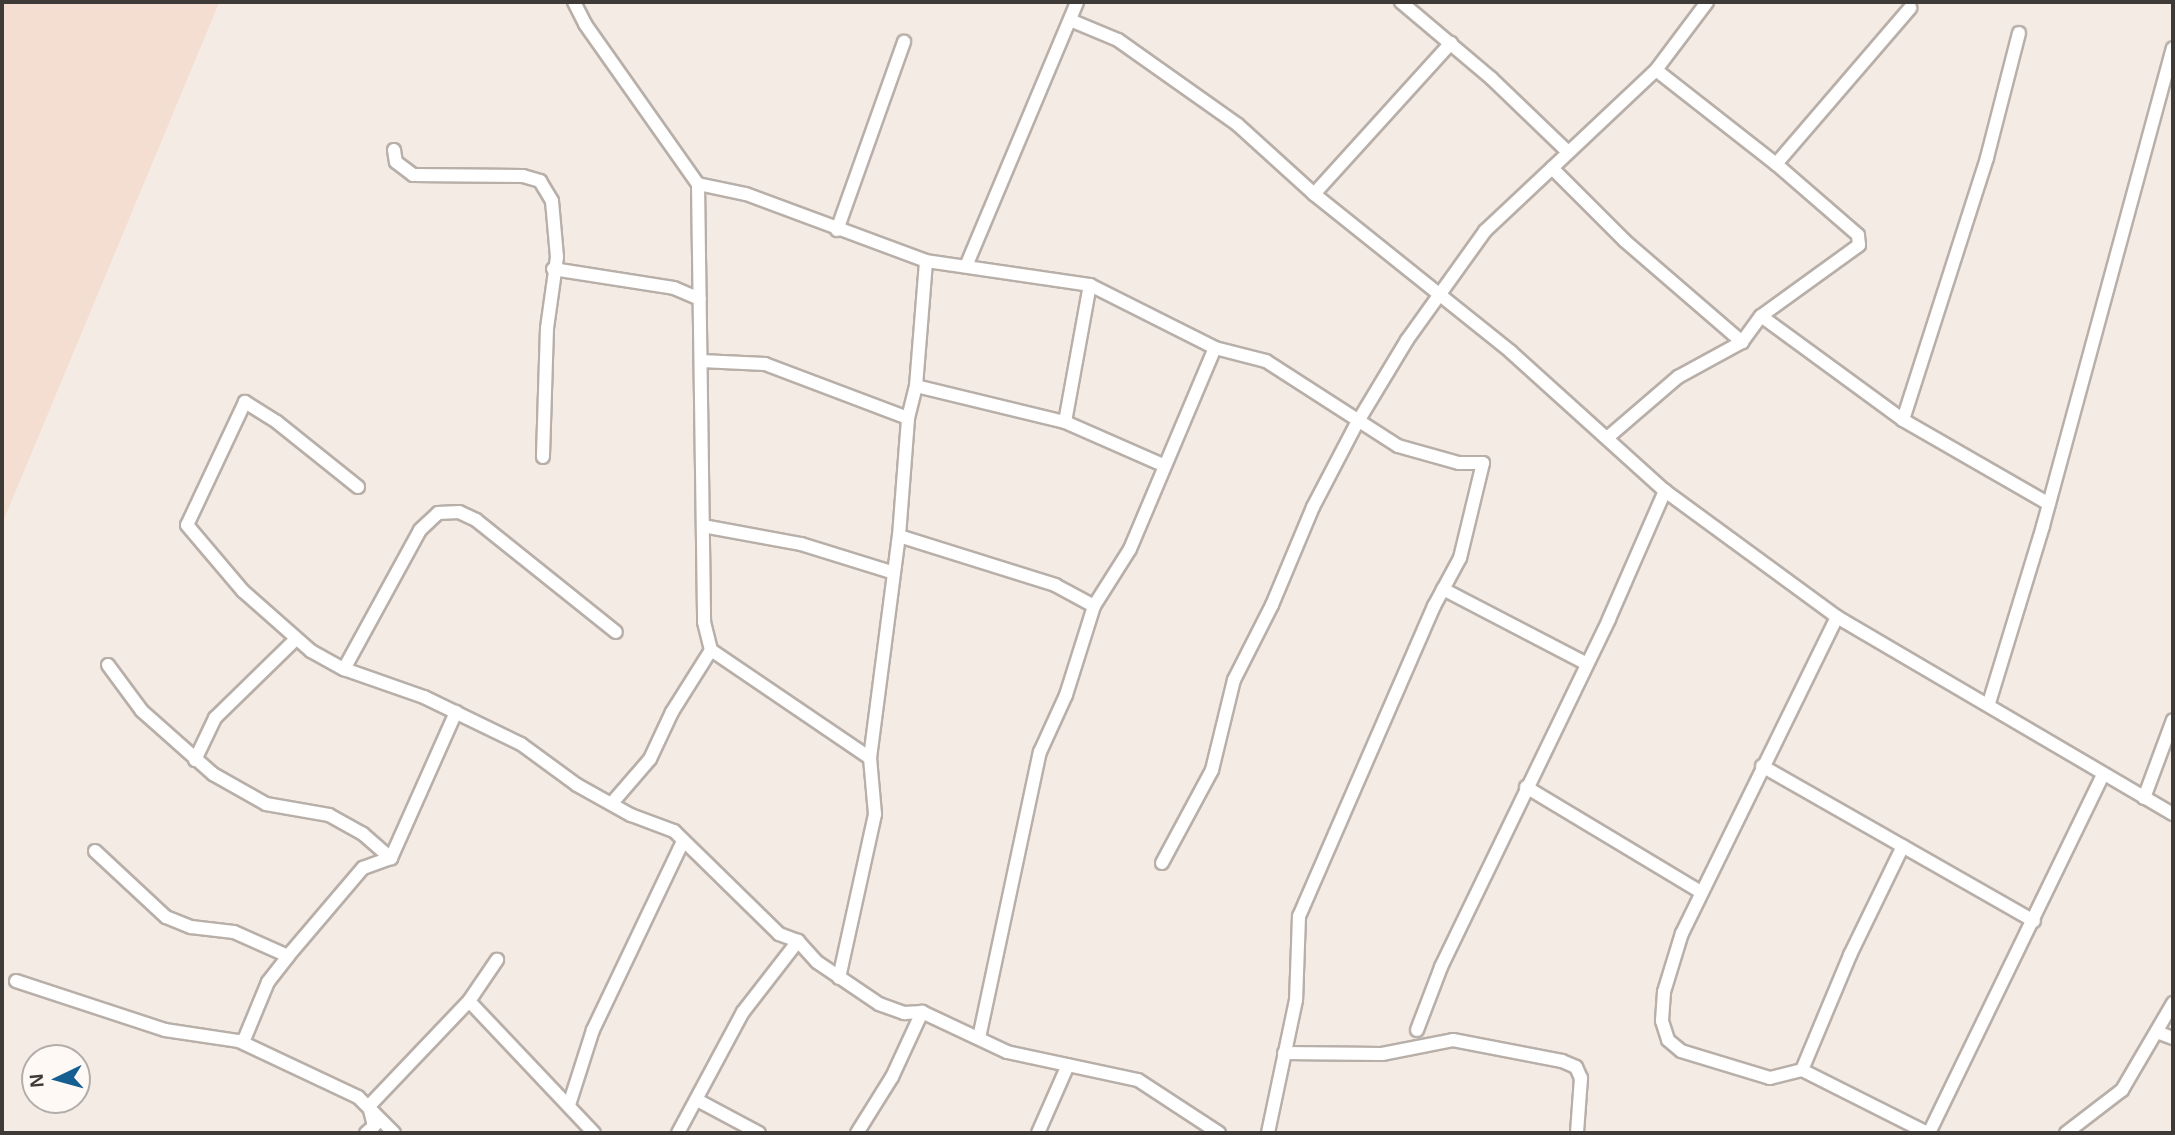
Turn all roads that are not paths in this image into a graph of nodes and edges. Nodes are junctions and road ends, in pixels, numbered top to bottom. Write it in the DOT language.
graph roads {
  1 [pos="574,2"];
  2 [pos="1077,2"];
  3 [pos="1401,2"];
  4 [pos="1707,2"];
  5 [pos="1910,8"];
  6 [pos="1070,20"];
  7 [pos="2019,33"];
  8 [pos="904,42"];
  9 [pos="1451,43"];
  10 [pos="2173,48"];
  11 [pos="1657,70"];
  12 [pos="394,150"];
  13 [pos="1568,152"];
  14 [pos="1776,164"];
  15 [pos="1552,168"];
  16 [pos="698,184"];
  17 [pos="1314,194"];
  18 [pos="837,230"];
  19 [pos="926,261"];
  20 [pos="967,264"];
  21 [pos="554,269"];
  22 [pos="1090,285"];
  23 [pos="1440,296"];
  24 [pos="700,299"];
  25 [pos="1761,316"];
  26 [pos="1742,342"];
  27 [pos="1215,348"];
  28 [pos="701,361"];
  29 [pos="916,386"];
  30 [pos="908,418"];
  31 [pos="1903,421"];
  32 [pos="1065,422"];
  33 [pos="1357,423"];
  34 [pos="1608,438"];
  35 [pos="543,457"];
  36 [pos="1163,465"];
  37 [pos="358,487"];
  38 [pos="1665,492"];
  39 [pos="2049,504"];
  40 [pos="703,526"];
  41 [pos="899,536"];
  42 [pos="894,573"];
  43 [pos="1443,589"];
  44 [pos="1094,606"];
  45 [pos="1837,617"];
  46 [pos="616,632"];
  47 [pos="295,640"];
  48 [pos="711,650"];
  49 [pos="1585,663"];
  50 [pos="108,665"];
  51 [pos="345,668"];
  52 [pos="1989,703"];
  53 [pos="456,712"];
  54 [pos="2173,720"];
  55 [pos="870,758"];
  56 [pos="195,761"];
  57 [pos="1762,766"];
  58 [pos="2103,774"];
  59 [pos="1526,787"];
  60 [pos="2144,798"];
  61 [pos="612,803"];
  62 [pos="2173,814"];
  63 [pos="683,841"];
  64 [pos="1903,846"];
  65 [pos="95,851"];
  66 [pos="391,858"];
  67 [pos="1162,863"];
  68 [pos="1701,892"];
  69 [pos="2034,921"];
  70 [pos="798,941"];
  71 [pos="288,956"];
  72 [pos="497,960"];
  73 [pos="839,978"];
  74 [pos="16,981"];
  75 [pos="469,1001"];
  76 [pos="2173,1003"];
  77 [pos="922,1012"];
  78 [pos="1417,1030"];
  79 [pos="2157,1032"];
  80 [pos="979,1038"];
  81 [pos="2173,1038"];
  82 [pos="240,1041"];
  83 [pos="1284,1053"];
  84 [pos="1068,1065"];
  85 [pos="1802,1070"];
  86 [pos="699,1101"];
  87 [pos="569,1105"];
  88 [pos="369,1106"];
  89 [pos="1580,1132"];
  90 [pos="366,1133"];
  91 [pos="394,1133"];
  92 [pos="594,1133"];
  93 [pos="678,1133"];
  94 [pos="759,1133"];
  95 [pos="857,1133"];
  96 [pos="1038,1133"];
  97 [pos="1219,1133"];
  98 [pos="1268,1133"];
  99 [pos="1928,1133"];
  100 [pos="2066,1133"];
  1 -- 16 [label="street"];
  2 -- 6 [label="street"];
  3 -- 9 [label="street"];
  4 -- 11 [label="street"];
  5 -- 14 [label="street"];
  6 -- 17 [label="street"];
  6 -- 20 [label="street"];
  7 -- 31 [label="street"];
  8 -- 18 [label="street"];
  9 -- 13 [label="street"];
  9 -- 17 [label="street"];
  10 -- 39 [label="street"];
  11 -- 13 [label="street"];
  11 -- 14 [label="street"];
  12 -- 21 [label="street"];
  13 -- 15 [label="street"];
  14 -- 25 [label="street"];
  15 -- 23 [label="street"];
  15 -- 26 [label="street"];
  16 -- 18 [label="street"];
  16 -- 24 [label="street"];
  17 -- 23 [label="street"];
  18 -- 19 [label="street"];
  19 -- 20 [label="street"];
  19 -- 29 [label="street"];
  20 -- 22 [label="street"];
  21 -- 24 [label="street"];
  21 -- 35 [label="street"];
  22 -- 27 [label="street"];
  22 -- 32 [label="street"];
  23 -- 33 [label="street"];
  23 -- 34 [label="street"];
  24 -- 28 [label="street"];
  25 -- 26 [label="street"];
  25 -- 31 [label="street"];
  26 -- 34 [label="street"];
  27 -- 33 [label="street"];
  27 -- 36 [label="street"];
  28 -- 30 [label="street"];
  28 -- 40 [label="street"];
  29 -- 30 [label="street"];
  29 -- 32 [label="street"];
  30 -- 41 [label="street"];
  31 -- 39 [label="street"];
  32 -- 36 [label="street"];
  33 -- 43 [label="street"];
  33 -- 67 [label="street"];
  34 -- 38 [label="street"];
  36 -- 44 [label="street"];
  37 -- 47 [label="street"];
  38 -- 45 [label="street"];
  38 -- 49 [label="street"];
  39 -- 52 [label="street"];
  40 -- 42 [label="street"];
  40 -- 48 [label="street"];
  41 -- 42 [label="street"];
  41 -- 44 [label="street"];
  42 -- 55 [label="street"];
  43 -- 49 [label="street"];
  43 -- 83 [label="street"];
  44 -- 80 [label="street"];
  45 -- 52 [label="street"];
  45 -- 57 [label="street"];
  46 -- 51 [label="street"];
  47 -- 51 [label="street"];
  47 -- 56 [label="street"];
  48 -- 55 [label="street"];
  48 -- 61 [label="street"];
  49 -- 59 [label="street"];
  50 -- 56 [label="street"];
  51 -- 53 [label="street"];
  52 -- 58 [label="street"];
  53 -- 61 [label="street"];
  53 -- 66 [label="street"];
  54 -- 60 [label="street"];
  55 -- 73 [label="street"];
  56 -- 66 [label="street"];
  57 -- 64 [label="street"];
  57 -- 68 [label="street"];
  58 -- 60 [label="street"];
  58 -- 69 [label="street"];
  59 -- 68 [label="street"];
  59 -- 78 [label="street"];
  60 -- 62 [label="street"];
  61 -- 63 [label="street"];
  63 -- 70 [label="street"];
  63 -- 87 [label="street"];
  64 -- 69 [label="street"];
  64 -- 85 [label="street"];
  65 -- 71 [label="street"];
  66 -- 71 [label="street"];
  68 -- 85 [label="street"];
  69 -- 99 [label="street"];
  70 -- 73 [label="street"];
  70 -- 86 [label="street"];
  71 -- 82 [label="street"];
  72 -- 75 [label="street"];
  73 -- 77 [label="street"];
  74 -- 82 [label="street"];
  75 -- 87 [label="street"];
  75 -- 88 [label="street"];
  76 -- 79 [label="street"];
  77 -- 80 [label="street"];
  77 -- 95 [label="street"];
  79 -- 81 [label="street"];
  79 -- 100 [label="street"];
  80 -- 84 [label="street"];
  82 -- 88 [label="street"];
  83 -- 89 [label="street"];
  83 -- 98 [label="street"];
  84 -- 96 [label="street"];
  84 -- 97 [label="street"];
  85 -- 99 [label="street"];
  86 -- 93 [label="street"];
  86 -- 94 [label="street"];
  87 -- 92 [label="street"];
  88 -- 90 [label="street"];
  88 -- 91 [label="street"];
}
